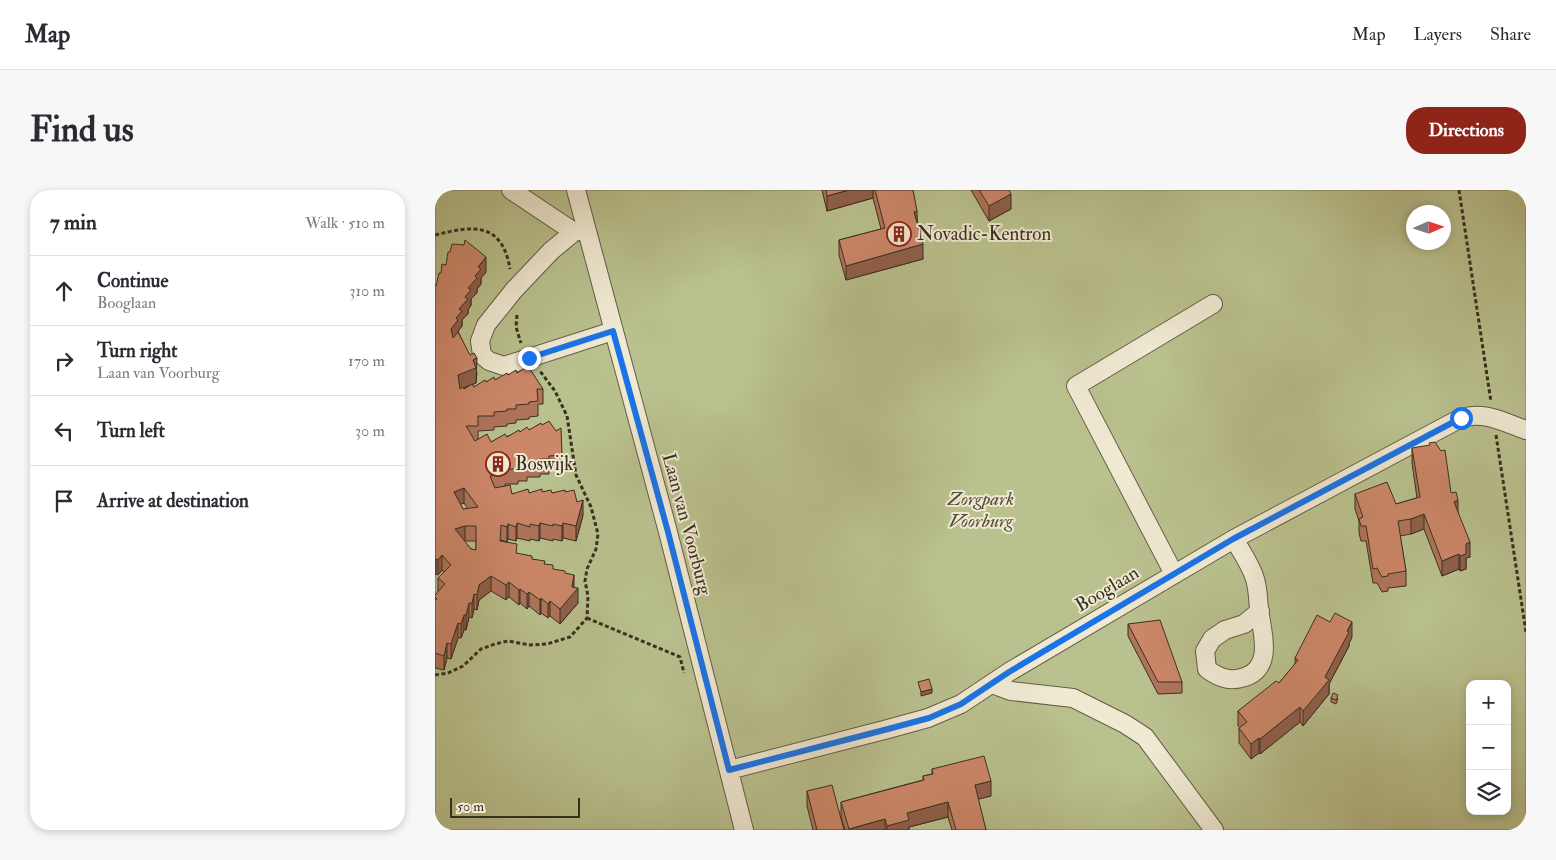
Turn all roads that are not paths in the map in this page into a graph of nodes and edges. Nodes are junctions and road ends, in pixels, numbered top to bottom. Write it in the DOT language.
graph roads {
  1 [pos="511,190"];
  2 [pos="576,190"];
  3 [pos="580,230"];
  4 [pos="1213,304"];
  5 [pos="613,331"];
  6 [pos="1526,430"];
  7 [pos="1233,539"];
  8 [pos="1175,574"];
  9 [pos="1260,611"];
  10 [pos="992,684"];
  11 [pos="729,770"];
  12 [pos="744,830"];
  13 [pos="1214,830"];
  1 -- 3 [label="street"];
  2 -- 3 [label="street, Laan van Voorburg"];
  3 -- 5 [label="street, Laan van Voorburg"];
  3 -- 5 [label="street"];
  4 -- 8 [label="street"];
  5 -- 11 [label="street, Laan van Voorburg"];
  6 -- 7 [label="street, Booglaan"];
  7 -- 8 [label="street, Booglaan"];
  7 -- 9 [label="street"];
  8 -- 10 [label="street, Booglaan"];
  10 -- 11 [label="street, Booglaan"];
  10 -- 13 [label="street"];
  11 -- 12 [label="street, Laan van Voorburg"];
}
